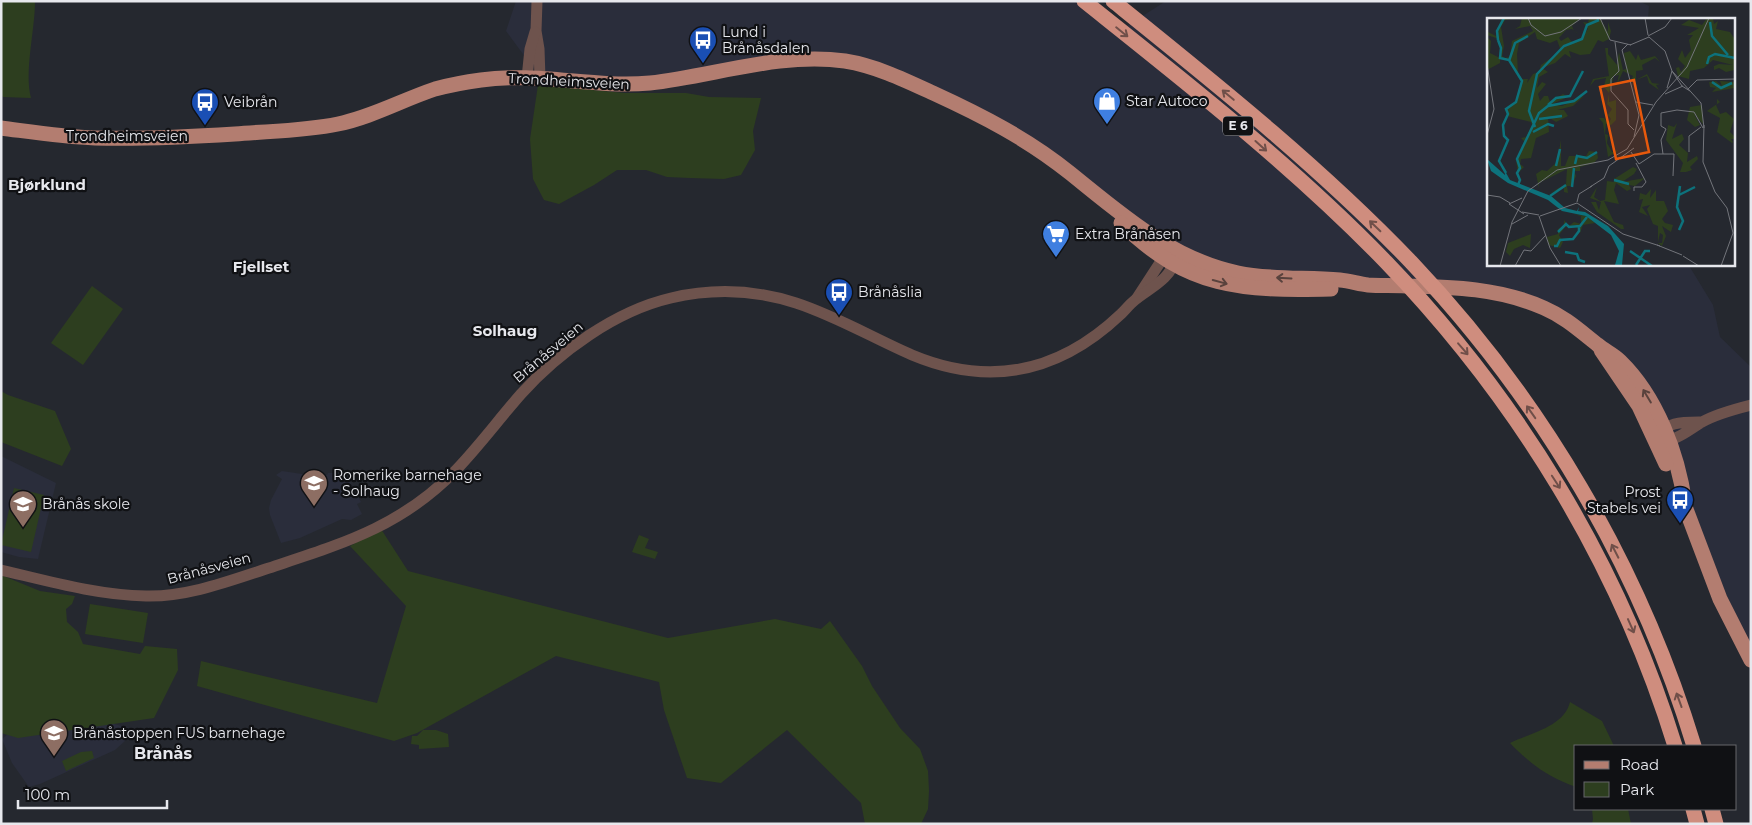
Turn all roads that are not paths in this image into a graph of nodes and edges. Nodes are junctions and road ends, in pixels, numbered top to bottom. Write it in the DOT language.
graph roads {
  1 [pos="537,1"];
  2 [pos="1084,1"];
  3 [pos="1113,1"];
  4 [pos="533,78"];
  5 [pos="1,128"];
  6 [pos="1171,258"];
  7 [pos="1751,405"];
  8 [pos="1662,436"];
  9 [pos="1,570"];
  10 [pos="1751,660"];
  11 [pos="1675,745"];
  12 [pos="1694,745"];
  13 [pos="1693,810"];
  14 [pos="1712,810"];
  15 [pos="1697,824"];
  16 [pos="1716,824"];
  1 -- 4 [label="street"];
  2 -- 11 [label="highway, E 6, one-way"];
  12 -- 3 [label="highway, E 6, one-way"];
  4 -- 5 [label="main road, Trondheimsveien"];
  4 -- 6 [label="main road, Trondheimsveien"];
  6 -- 8 [label="main road, Trondheimsveien"];
  6 -- 9 [label="street, Brånåsveien"];
  7 -- 8 [label="street"];
  8 -- 10 [label="main road, Trondheimsveien"];
  13 -- 15 [label="highway"];
  14 -- 16 [label="highway"];
}
